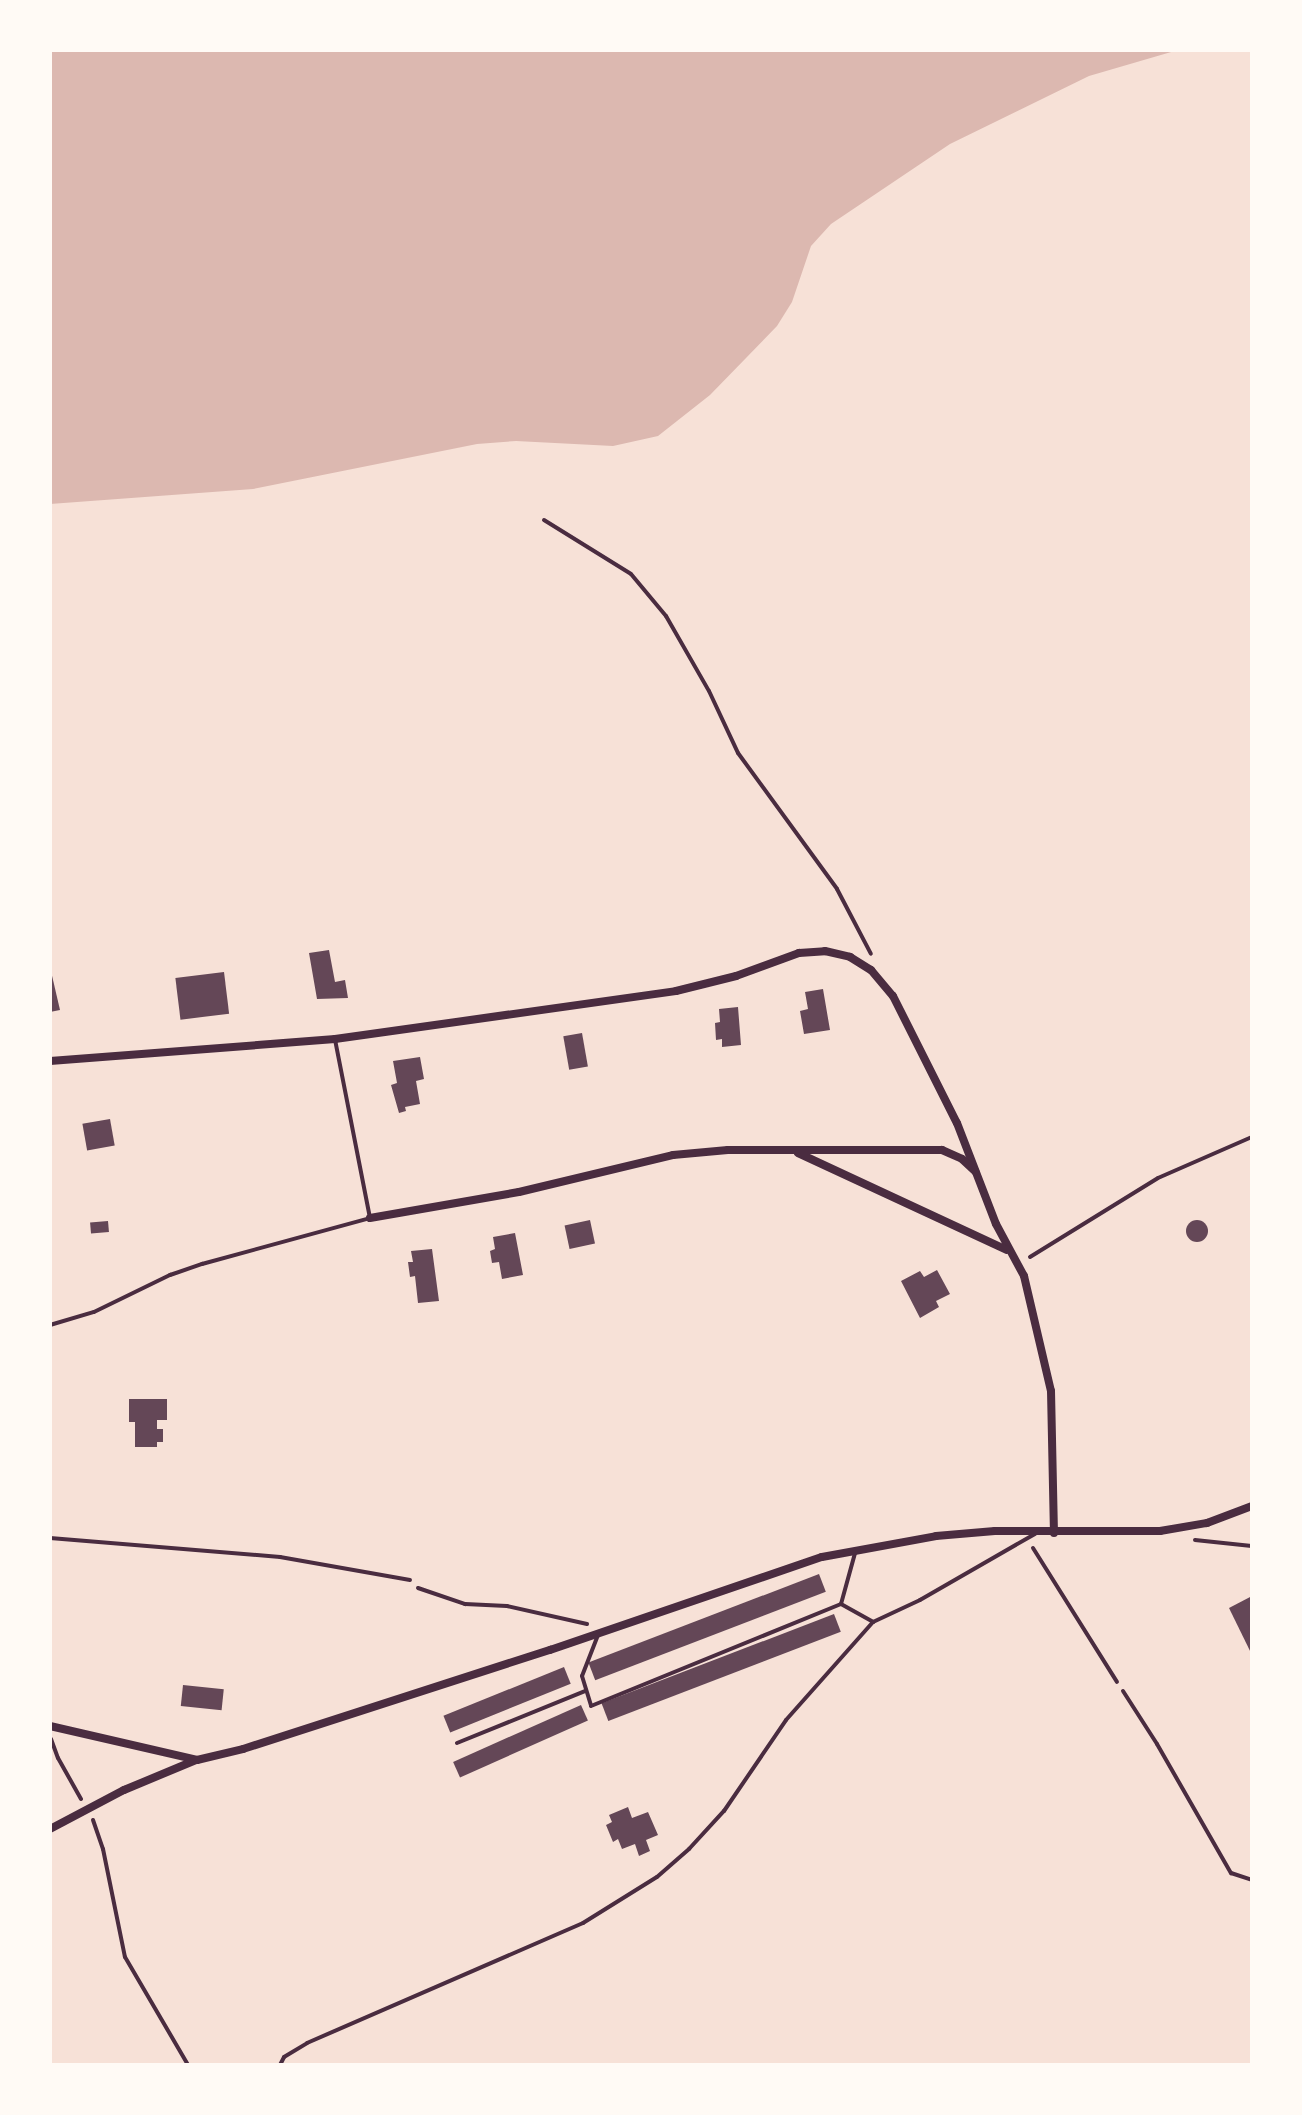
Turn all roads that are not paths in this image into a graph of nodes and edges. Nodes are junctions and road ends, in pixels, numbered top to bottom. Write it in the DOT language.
graph roads {
  1 [pos="335,1039"];
  2 [pos="50,1061"];
  3 [pos="794,1151"];
  4 [pos="978,1175"];
  5 [pos="370,1218"];
  6 [pos="1012,1255"];
  7 [pos="50,1325"];
  8 [pos="1252,1506"];
  9 [pos="1037,1532"];
  10 [pos="1054,1533"];
  11 [pos="50,1538"];
  12 [pos="856,1551"];
  13 [pos="410,1580"];
  14 [pos="841,1604"];
  15 [pos="873,1622"];
  16 [pos="599,1633"];
  17 [pos="585,1691"];
  18 [pos="1123,1691"];
  19 [pos="50,1726"];
  20 [pos="457,1743"];
  21 [pos="197,1760"];
  22 [pos="50,1829"];
  23 [pos="1252,1880"];
  24 [pos="280,2065"];
  1 -- 2 [label="street"];
  1 -- 4 [label="street"];
  1 -- 5 [label="lane"];
  3 -- 4 [label="street"];
  3 -- 5 [label="street"];
  3 -- 6 [label="street"];
  4 -- 6 [label="street"];
  5 -- 7 [label="lane"];
  6 -- 10 [label="street"];
  8 -- 10 [label="street"];
  9 -- 10 [label="street"];
  9 -- 12 [label="street"];
  9 -- 15 [label="lane"];
  11 -- 13 [label="lane"];
  12 -- 14 [label="lane"];
  12 -- 16 [label="street"];
  14 -- 15 [label="lane"];
  14 -- 17 [label="lane"];
  15 -- 24 [label="lane"];
  16 -- 17 [label="lane"];
  16 -- 21 [label="street"];
  17 -- 20 [label="lane"];
  18 -- 23 [label="lane"];
  19 -- 21 [label="street"];
  21 -- 22 [label="street"];
}
